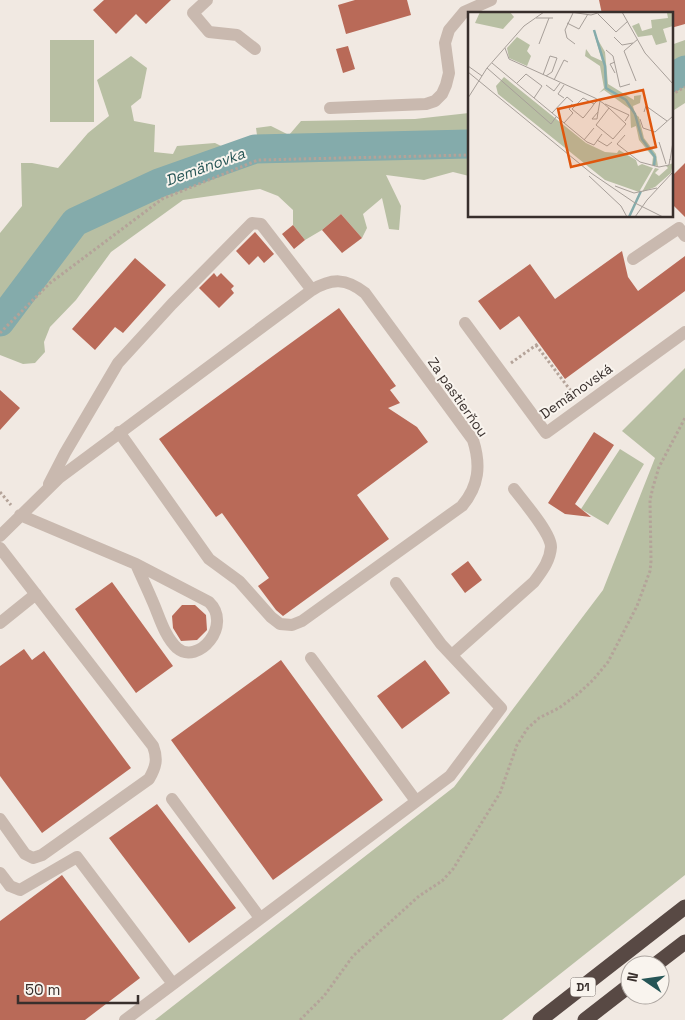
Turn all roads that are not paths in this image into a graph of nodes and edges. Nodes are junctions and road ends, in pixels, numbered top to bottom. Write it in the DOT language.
graph roads {
  1 [pos="207,0"];
  2 [pos="491,0"];
  3 [pos="255,49"];
  4 [pos="330,108"];
  5 [pos="685,236"];
  6 [pos="633,260"];
  7 [pos="312,290"];
  8 [pos="465,323"];
  9 [pos="685,332"];
  10 [pos="119,432"];
  11 [pos="46,488"];
  12 [pos="514,489"];
  13 [pos="20,515"];
  14 [pos="0,536"];
  15 [pos="0,548"];
  16 [pos="136,564"];
  17 [pos="396,583"];
  18 [pos="36,594"];
  19 [pos="0,623"];
  20 [pos="452,656"];
  21 [pos="311,658"];
  22 [pos="172,800"];
  23 [pos="416,801"];
  24 [pos="0,819"];
  25 [pos="0,873"];
  26 [pos="685,898"];
  27 [pos="685,907"];
  28 [pos="260,918"];
  29 [pos="685,942"];
  30 [pos="626,954"];
  31 [pos="669,955"];
  32 [pos="173,984"];
  33 [pos="620,993"];
  34 [pos="125,1020"];
  35 [pos="540,1020"];
  36 [pos="585,1020"];
  1 -- 3 [label="street"];
  2 -- 4 [label="street"];
  5 -- 6 [label="street"];
  7 -- 10 [label="street, Za pastierňou"];
  7 -- 10 [label="street, Za pastierňou"];
  7 -- 11 [label="street"];
  8 -- 9 [label="street, Demänovská"];
  10 -- 11 [label="street, Za pastierňou"];
  11 -- 13 [label="street, Za pastierňou"];
  12 -- 20 [label="street"];
  13 -- 14 [label="street, Za pastierňou"];
  13 -- 16 [label="street"];
  15 -- 18 [label="street"];
  16 -- 16 [label="street"];
  17 -- 20 [label="street"];
  18 -- 19 [label="street"];
  18 -- 24 [label="street"];
  20 -- 23 [label="street"];
  21 -- 23 [label="street"];
  22 -- 28 [label="street"];
  23 -- 28 [label="street"];
  25 -- 32 [label="street"];
  26 -- 30 [label="highway"];
  27 -- 30 [label="highway, D1"];
  28 -- 32 [label="street"];
  29 -- 31 [label="highway"];
  30 -- 35 [label="highway, D1"];
  32 -- 34 [label="street"];
  33 -- 36 [label="highway, D1"];
}
